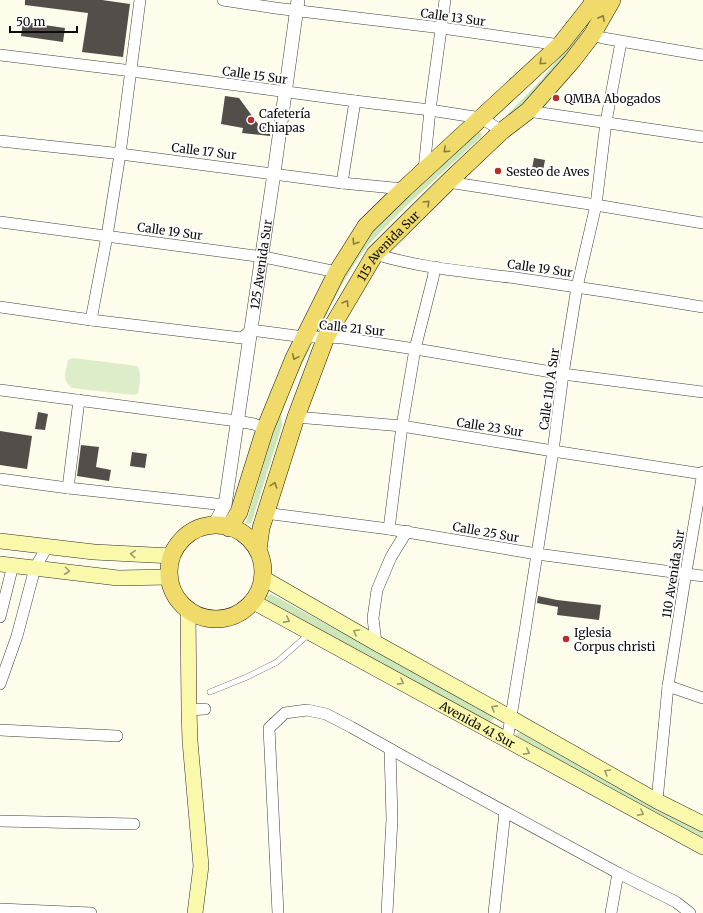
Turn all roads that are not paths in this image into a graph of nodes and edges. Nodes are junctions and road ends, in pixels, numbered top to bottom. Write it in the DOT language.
graph roads {
  1 [pos="140,0"];
  2 [pos="223,0"];
  3 [pos="446,0"];
  4 [pos="594,0"];
  5 [pos="612,0"];
  6 [pos="297,5"];
  7 [pos="442,28"];
  8 [pos="592,35"];
  9 [pos="621,42"];
  10 [pos="560,45"];
  11 [pos="0,55"];
  12 [pos="703,55"];
  13 [pos="131,71"];
  14 [pos="285,92"];
  15 [pos="355,101"];
  16 [pos="430,110"];
  17 [pos="528,111"];
  18 [pos="482,118"];
  19 [pos="606,122"];
  20 [pos="502,131"];
  21 [pos="703,137"];
  22 [pos="0,141"];
  23 [pos="120,154"];
  24 [pos="424,170"];
  25 [pos="274,173"];
  26 [pos="448,182"];
  27 [pos="342,183"];
  28 [pos="404,189"];
  29 [pos="596,205"];
  30 [pos="0,222"];
  31 [pos="703,223"];
  32 [pos="107,236"];
  33 [pos="375,254"];
  34 [pos="261,256"];
  35 [pos="435,267"];
  36 [pos="336,272"];
  37 [pos="577,287"];
  38 [pos="0,307"];
  39 [pos="703,307"];
  40 [pos="91,320"];
  41 [pos="251,330"];
  42 [pos="304,337"];
  43 [pos="326,337"];
  44 [pos="415,349"];
  45 [pos="563,374"];
  46 [pos="0,390"];
  47 [pos="703,392"];
  48 [pos="79,400"];
  49 [pos="296,417"];
  50 [pos="237,421"];
  51 [pos="402,426"];
  52 [pos="265,429"];
  53 [pos="553,451"];
  54 [pos="703,473"];
  55 [pos="0,479"];
  56 [pos="68,488"];
  57 [pos="225,505"];
  58 [pos="265,513"];
  59 [pos="222,527"];
  60 [pos="389,529"];
  61 [pos="407,531"];
  62 [pos="0,541"];
  63 [pos="47,547"];
  64 [pos="258,550"];
  65 [pos="537,554"];
  66 [pos="172,556"];
  67 [pos="6,565"];
  68 [pos="35,568"];
  69 [pos="685,574"];
  70 [pos="169,576"];
  71 [pos="703,576"];
  72 [pos="263,578"];
  73 [pos="252,602"];
  74 [pos="188,610"];
  75 [pos="0,617"];
  76 [pos="310,633"];
  77 [pos="376,643"];
  78 [pos="0,684"];
  79 [pos="668,686"];
  80 [pos="210,692"];
  81 [pos="703,698"];
  82 [pos="205,709"];
  83 [pos="189,710"];
  84 [pos="511,718"];
  85 [pos="0,730"];
  86 [pos="117,736"];
  87 [pos="507,741"];
  88 [pos="390,749"];
  89 [pos="657,801"];
  90 [pos="505,812"];
  91 [pos="0,821"];
  92 [pos="134,824"];
  93 [pos="703,824"];
  94 [pos="703,847"];
  95 [pos="618,872"];
  96 [pos="0,909"];
  97 [pos="91,913"];
  98 [pos="196,913"];
  99 [pos="278,913"];
  100 [pos="387,913"];
  101 [pos="494,913"];
  102 [pos="611,913"];
  103 [pos="690,913"];
  1 -- 13 [label="street"];
  2 -- 6 [label="street, Calle 13 Sur"];
  3 -- 7 [label="street"];
  4 -- 10 [label="main road, 115 Avenida Sur"];
  8 -- 5 [label="main road, 115 Avenida Sur, one-way"];
  6 -- 7 [label="street, Calle 13 Sur"];
  6 -- 14 [label="street, 125 Avenida Sur"];
  7 -- 10 [label="street, Calle 13 Sur"];
  7 -- 16 [label="street"];
  8 -- 9 [label="street"];
  8 -- 17 [label="main road, 115 Avenida Sur"];
  9 -- 12 [label="street"];
  9 -- 19 [label="street, Calle 110 A Sur"];
  10 -- 18 [label="main road, 115 Avenida Sur, one-way"];
  11 -- 13 [label="street, Calle 15 Sur"];
  13 -- 14 [label="street, Calle 15 Sur"];
  13 -- 23 [label="street"];
  14 -- 15 [label="street, Calle 15 Sur"];
  14 -- 25 [label="street, 125 Avenida Sur"];
  15 -- 16 [label="street, Calle 15 Sur"];
  15 -- 27 [label="street"];
  16 -- 18 [label="street, Calle 15 Sur"];
  16 -- 24 [label="street"];
  17 -- 19 [label="street"];
  17 -- 20 [label="main road, 115 Avenida Sur"];
  18 -- 20 [label="street, Calle 15 Sur"];
  18 -- 24 [label="main road, 115 Avenida Sur, one-way"];
  19 -- 21 [label="street"];
  19 -- 29 [label="street, Calle 110 A Sur"];
  20 -- 26 [label="main road, 115 Avenida Sur"];
  22 -- 23 [label="street, Calle 17 Sur"];
  23 -- 25 [label="street, Calle 17 Sur"];
  23 -- 32 [label="street"];
  24 -- 28 [label="main road, 115 Avenida Sur"];
  25 -- 27 [label="street, Calle 17 Sur"];
  25 -- 34 [label="street, 125 Avenida Sur"];
  26 -- 29 [label="street"];
  33 -- 26 [label="main road, 115 Avenida Sur, one-way"];
  27 -- 28 [label="street, Calle 17 Sur"];
  28 -- 36 [label="main road, 115 Avenida Sur, one-way"];
  29 -- 31 [label="street"];
  29 -- 37 [label="street, Calle 110 A Sur"];
  30 -- 32 [label="street, Calle 19 Sur"];
  32 -- 34 [label="street, Calle 19 Sur"];
  32 -- 40 [label="street"];
  33 -- 35 [label="street, Calle 19 Sur"];
  43 -- 33 [label="main road, 115 Avenida Sur, one-way"];
  34 -- 36 [label="street, Calle 19 Sur"];
  34 -- 41 [label="street, 125 Avenida Sur"];
  35 -- 37 [label="street, Calle 19 Sur"];
  35 -- 44 [label="street"];
  36 -- 42 [label="main road, 115 Avenida Sur"];
  37 -- 39 [label="street, Calle 19 Sur"];
  37 -- 45 [label="street, Calle 110 A Sur"];
  38 -- 40 [label="street"];
  40 -- 41 [label="street"];
  41 -- 42 [label="street, Calle 21 Sur"];
  41 -- 50 [label="street, 125 Avenida Sur"];
  42 -- 43 [label="street, Calle 21 Sur"];
  42 -- 52 [label="main road, 115 Avenida Sur, one-way"];
  43 -- 44 [label="street, Calle 21 Sur"];
  43 -- 49 [label="main road, 115 Avenida Sur"];
  44 -- 45 [label="street, Calle 21 Sur"];
  44 -- 51 [label="street"];
  45 -- 47 [label="street, Calle 21 Sur"];
  45 -- 53 [label="street, Calle 110 A Sur"];
  46 -- 48 [label="street"];
  48 -- 50 [label="street"];
  48 -- 56 [label="street"];
  49 -- 51 [label="street, Calle 23 Sur"];
  58 -- 49 [label="main road, 115 Avenida Sur, one-way"];
  50 -- 52 [label="street"];
  50 -- 57 [label="street, 125 Avenida Sur"];
  51 -- 53 [label="street, Calle 23 Sur"];
  51 -- 60 [label="street"];
  52 -- 59 [label="main road, 115 Avenida Sur"];
  53 -- 54 [label="street, Calle 23 Sur"];
  53 -- 65 [label="street, Calle 110 A Sur"];
  54 -- 69 [label="street, 110 Avenida Sur"];
  55 -- 56 [label="street"];
  56 -- 57 [label="street"];
  57 -- 59 [label="street, 125 Avenida Sur"];
  58 -- 60 [label="street, Calle 25 Sur"];
  58 -- 64 [label="main road, 115 Avenida Sur"];
  59 -- 64 [label="main road"];
  59 -- 66 [label="main road"];
  60 -- 61 [label="street, Calle 25 Sur"];
  61 -- 65 [label="street, Calle 25 Sur"];
  61 -- 77 [label="street"];
  62 -- 63 [label="main road"];
  66 -- 63 [label="main road, one-way"];
  63 -- 68 [label="street"];
  64 -- 72 [label="main road"];
  65 -- 69 [label="street, Calle 25 Sur"];
  65 -- 84 [label="street, Calle 110 A Sur"];
  66 -- 70 [label="main road"];
  67 -- 68 [label="main road"];
  67 -- 75 [label="street"];
  68 -- 70 [label="main road, one-way"];
  68 -- 78 [label="street"];
  69 -- 71 [label="street, Calle 25 Sur"];
  69 -- 79 [label="street, 110 Avenida Sur"];
  70 -- 74 [label="main road"];
  72 -- 73 [label="main road"];
  77 -- 72 [label="main road, Avenida 41 Sur, one-way"];
  73 -- 74 [label="main road"];
  73 -- 76 [label="main road, Avenida 41 Sur, one-way"];
  74 -- 83 [label="main road"];
  76 -- 80 [label="lane"];
  76 -- 87 [label="main road, Avenida 41 Sur, one-way"];
  84 -- 77 [label="main road, Avenida 41 Sur, one-way"];
  79 -- 81 [label="street"];
  79 -- 89 [label="street, 110 Avenida Sur"];
  82 -- 83 [label="street"];
  83 -- 98 [label="main road"];
  84 -- 87 [label="street, Calle 110 A Sur"];
  89 -- 84 [label="main road, Avenida 41 Sur, one-way"];
  85 -- 86 [label="street"];
  87 -- 94 [label="main road, Avenida 41 Sur, one-way"];
  88 -- 90 [label="street"];
  88 -- 99 [label="street"];
  88 -- 100 [label="street"];
  89 -- 93 [label="main road, Avenida 41 Sur"];
  90 -- 95 [label="street"];
  90 -- 101 [label="street"];
  91 -- 92 [label="street"];
  95 -- 102 [label="street"];
  95 -- 103 [label="street"];
  96 -- 97 [label="street"];
}
